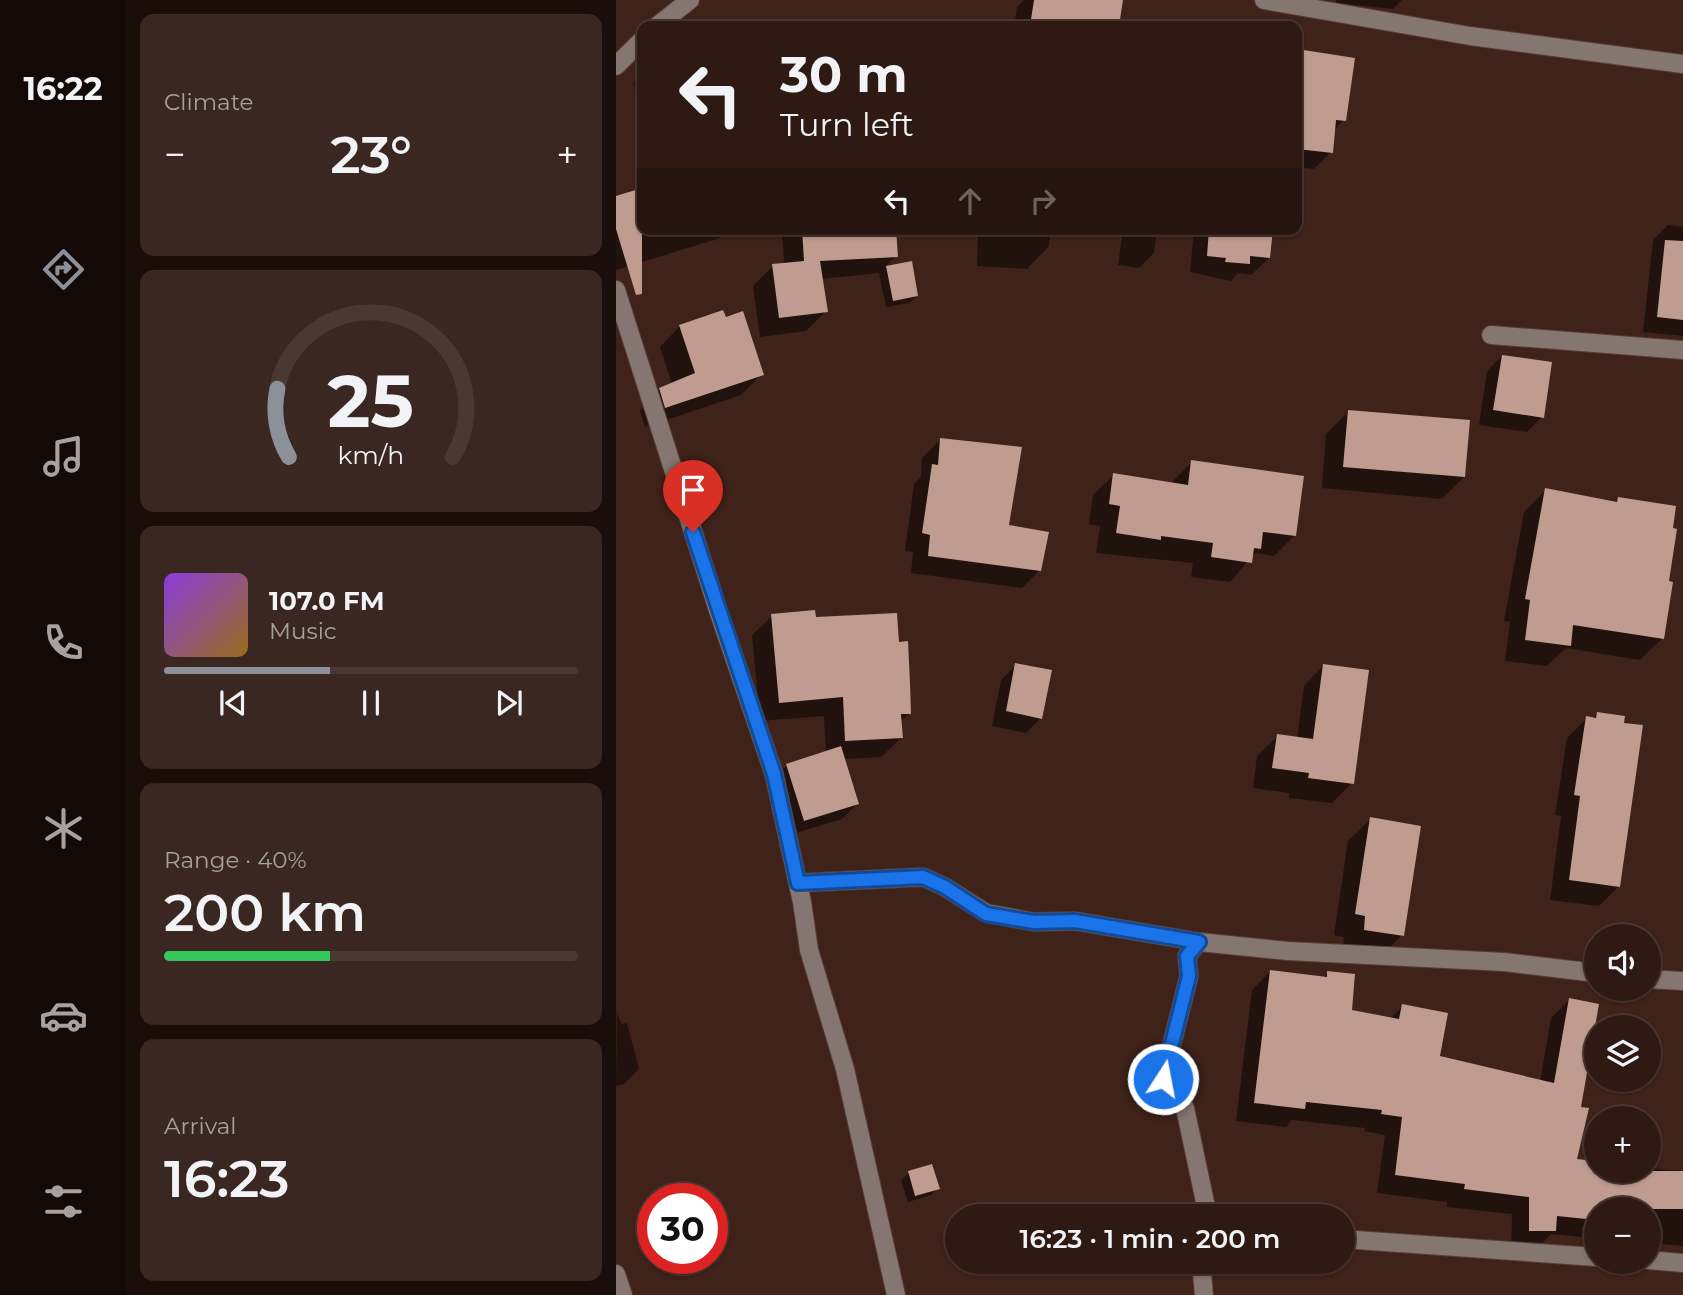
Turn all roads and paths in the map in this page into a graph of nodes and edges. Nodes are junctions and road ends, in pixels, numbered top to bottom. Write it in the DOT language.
graph roads {
  1 [pos="690,0"];
  2 [pos="1265,0"];
  3 [pos="663,21"];
  4 [pos="637,45"];
  5 [pos="1683,64"];
  6 [pos="616,66"];
  7 [pos="616,290"];
  8 [pos="1491,335"];
  9 [pos="1683,350"];
  10 [pos="798,883"];
  11 [pos="1199,942"];
  12 [pos="1584,972"];
  13 [pos="1661,980"];
  14 [pos="1683,981"];
  15 [pos="1205,1204"];
  16 [pos="1355,1240"];
  17 [pos="1584,1256"];
  18 [pos="1661,1261"];
  19 [pos="1683,1263"];
  20 [pos="616,1274"];
  21 [pos="1201,1274"];
  22 [pos="623,1295"];
  23 [pos="896,1295"];
  24 [pos="1204,1295"];
  1 -- 3 [label="street"];
  2 -- 5 [label="street"];
  4 -- 6 [label="street"];
  7 -- 10 [label="street"];
  8 -- 9 [label="street"];
  10 -- 11 [label="street"];
  10 -- 23 [label="street"];
  11 -- 12 [label="street"];
  11 -- 15 [label="street"];
  13 -- 14 [label="street"];
  16 -- 17 [label="street"];
  18 -- 19 [label="street"];
  20 -- 22 [label="street"];
  21 -- 24 [label="street"];
}
